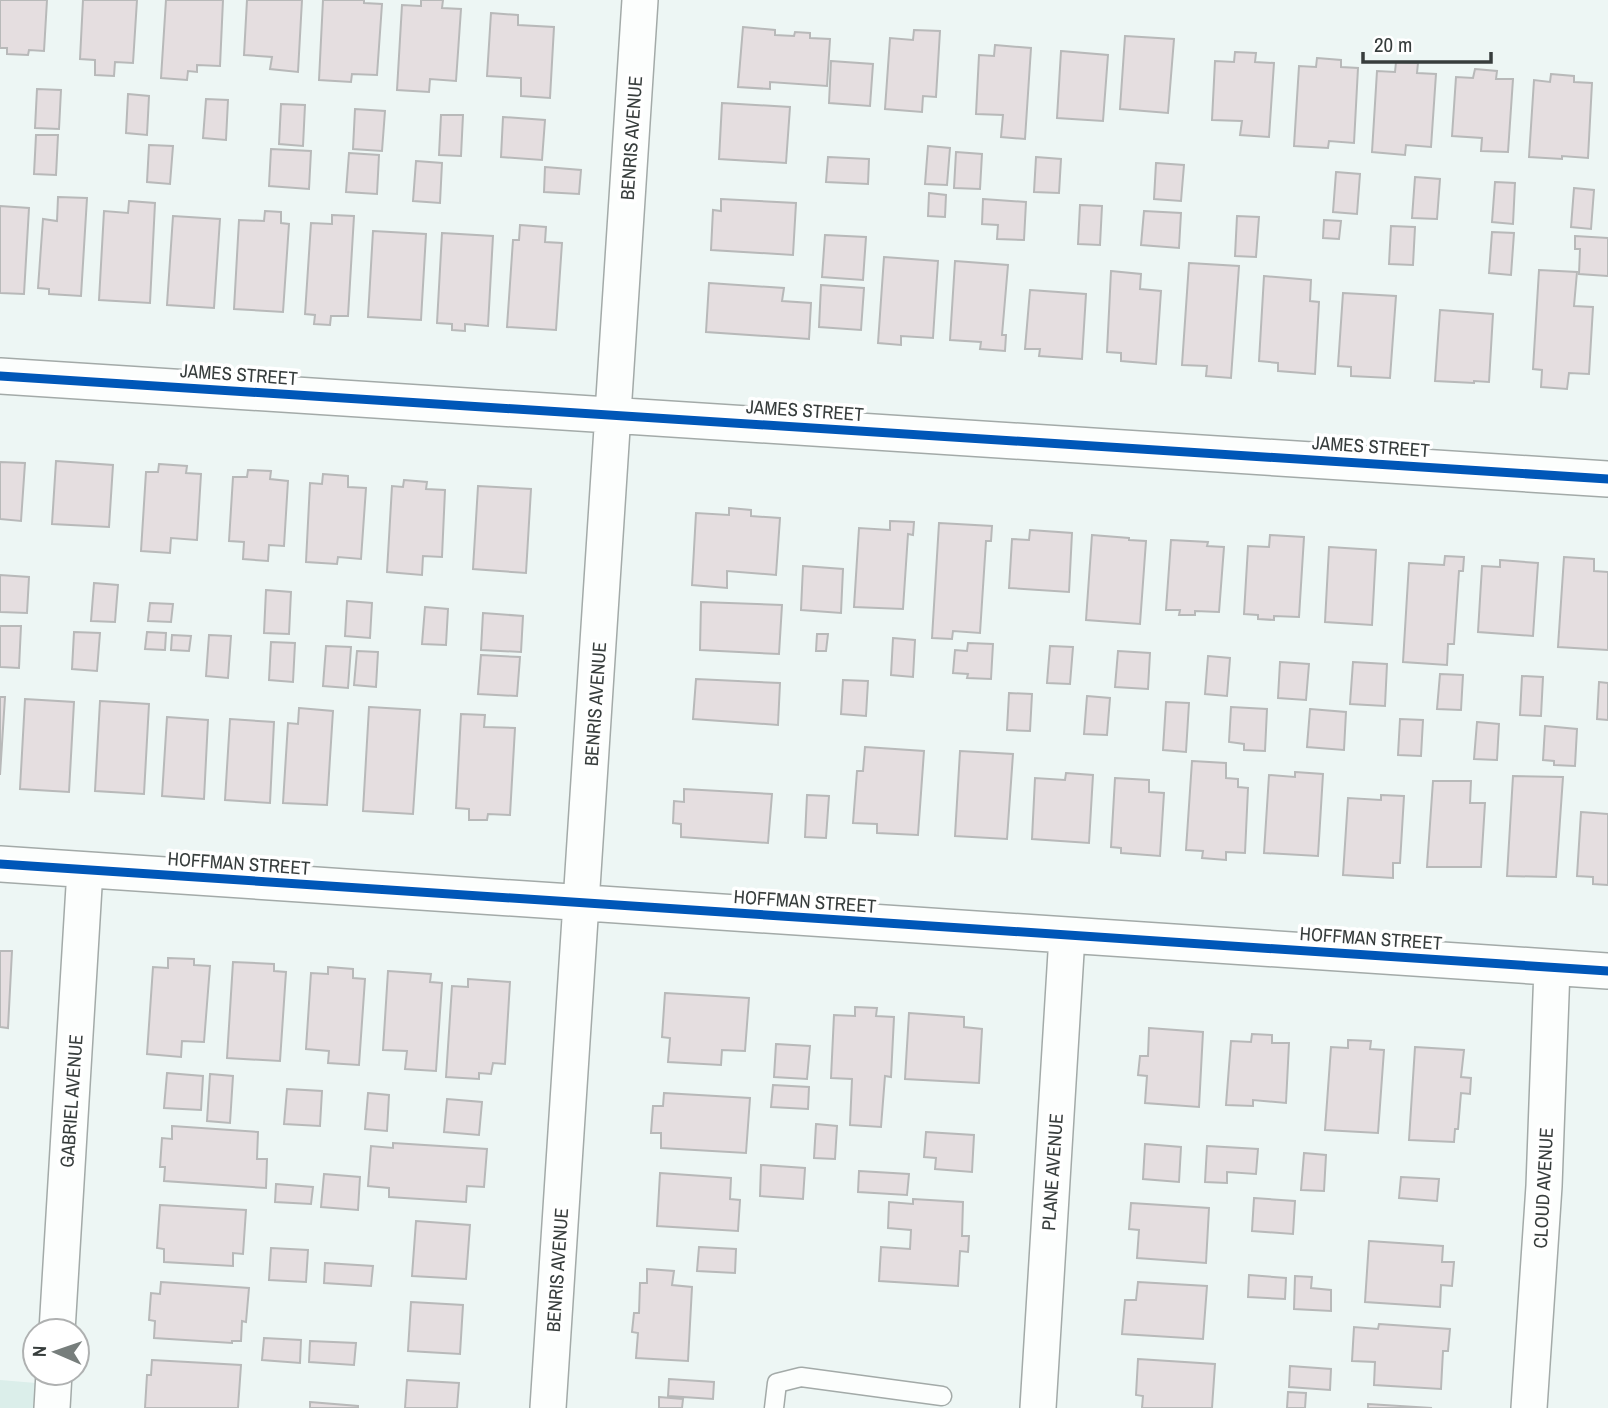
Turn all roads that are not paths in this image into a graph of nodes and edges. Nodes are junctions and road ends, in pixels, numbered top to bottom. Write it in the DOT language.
graph roads {
  1 [pos="640,0"];
  2 [pos="0,376"];
  3 [pos="614,415"];
  4 [pos="1608,479"];
  5 [pos="0,864"];
  6 [pos="85,870"];
  7 [pos="582,904"];
  8 [pos="1067,936"];
  9 [pos="1552,968"];
  10 [pos="1608,971"];
  11 [pos="58,1317"];
  12 [pos="53,1387"];
  13 [pos="942,1396"];
  14 [pos="52,1408"];
  15 [pos="548,1408"];
  16 [pos="774,1408"];
  17 [pos="1038,1408"];
  18 [pos="1529,1408"];
  1 -- 3 [label="street, BENRIS AVENUE"];
  2 -- 3 [label="street, JAMES STREET"];
  3 -- 4 [label="street, JAMES STREET"];
  3 -- 7 [label="street, BENRIS AVENUE"];
  5 -- 6 [label="street, HOFFMAN STREET"];
  6 -- 7 [label="street, HOFFMAN STREET"];
  6 -- 11 [label="street, GABRIEL AVENUE"];
  7 -- 8 [label="street, HOFFMAN STREET"];
  7 -- 15 [label="street, BENRIS AVENUE"];
  8 -- 9 [label="street, HOFFMAN STREET"];
  8 -- 17 [label="street, PLANE AVENUE"];
  9 -- 10 [label="street, HOFFMAN STREET"];
  9 -- 18 [label="street, CLOUD AVENUE"];
  12 -- 14 [label="street"];
  13 -- 16 [label="lane"];
}
